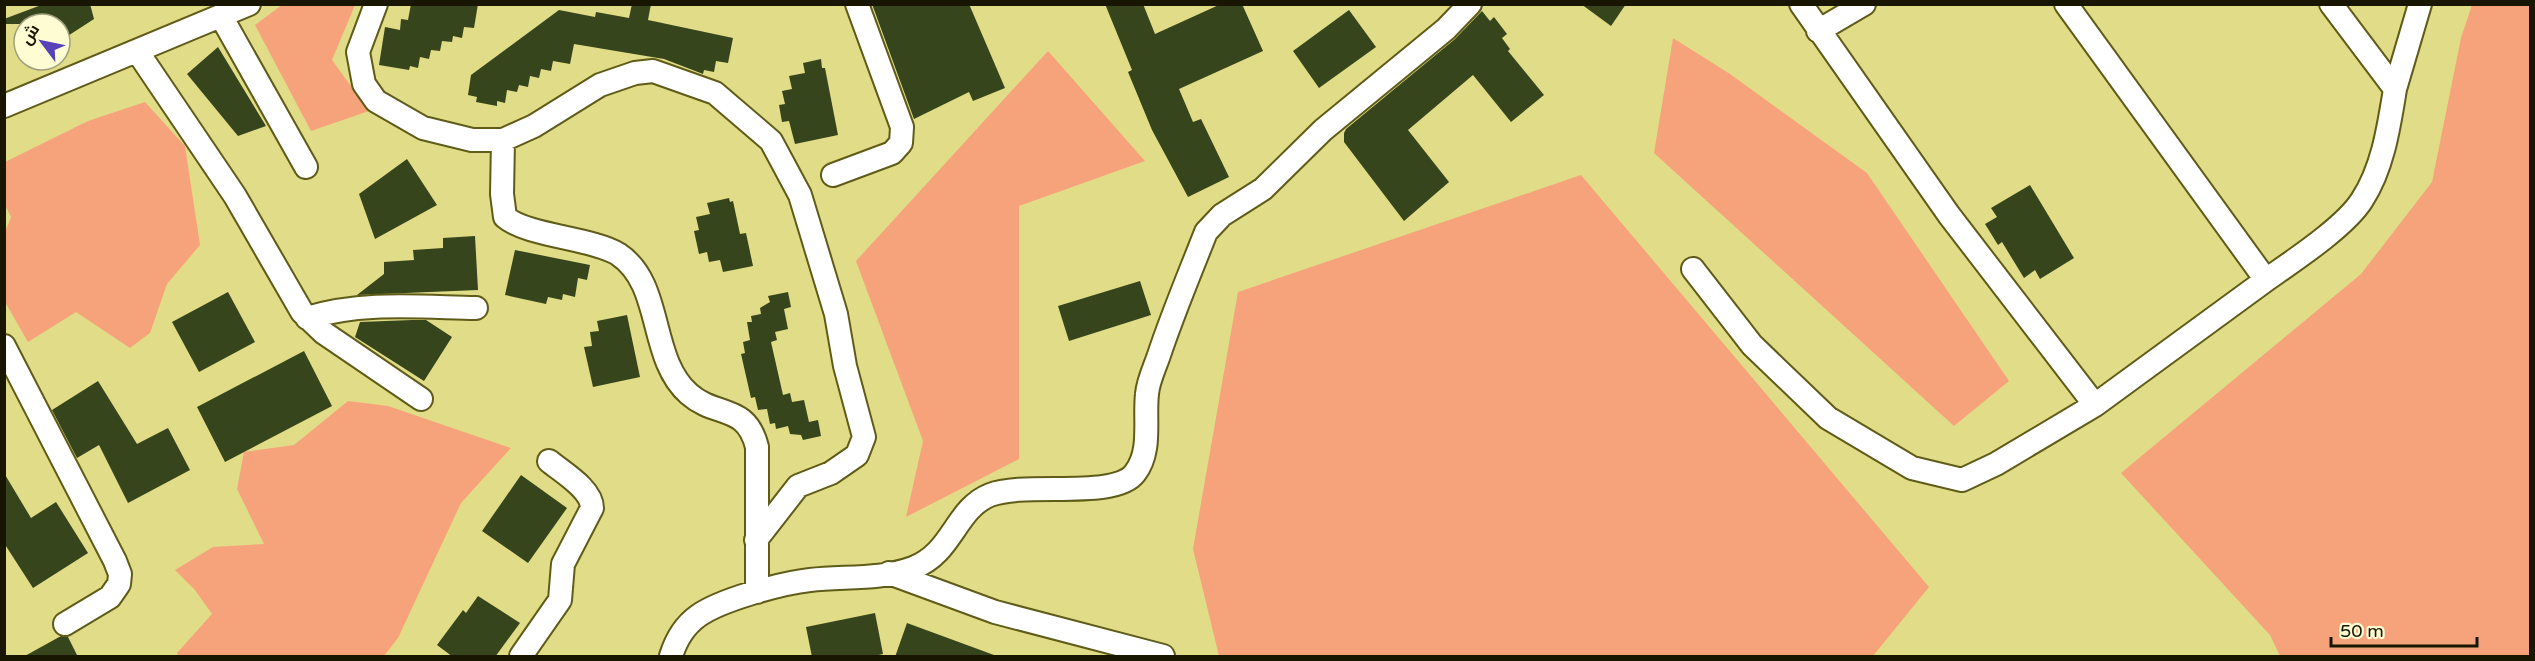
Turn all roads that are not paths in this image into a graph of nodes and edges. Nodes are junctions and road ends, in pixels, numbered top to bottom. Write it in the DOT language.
graph roads {
  1 [pos="249,4"];
  2 [pos="376,4"];
  3 [pos="857,4"];
  4 [pos="1470,4"];
  5 [pos="1801,4"];
  6 [pos="1864,4"];
  7 [pos="2066,4"];
  8 [pos="2331,4"];
  9 [pos="2420,4"];
  10 [pos="221,16"];
  11 [pos="1818,31"];
  12 [pos="137,51"];
  13 [pos="2395,89"];
  14 [pos="4,106"];
  15 [pos="503,140"];
  16 [pos="306,166"];
  17 [pos="833,176"];
  18 [pos="1693,269"];
  19 [pos="2266,280"];
  20 [pos="476,308"];
  21 [pos="307,318"];
  22 [pos="4,346"];
  23 [pos="421,399"];
  24 [pos="2095,405"];
  25 [pos="549,461"];
  26 [pos="756,540"];
  27 [pos="889,573"];
  28 [pos="757,592"];
  29 [pos="65,624"];
  30 [pos="521,657"];
  31 [pos="671,657"];
  32 [pos="1162,657"];
  1 -- 10 [label="street"];
  2 -- 15 [label="street"];
  3 -- 17 [label="street"];
  4 -- 27 [label="street"];
  5 -- 11 [label="street"];
  6 -- 11 [label="street"];
  7 -- 19 [label="street"];
  8 -- 13 [label="street"];
  9 -- 13 [label="street"];
  10 -- 12 [label="street"];
  10 -- 16 [label="street"];
  11 -- 24 [label="street"];
  12 -- 14 [label="street"];
  12 -- 21 [label="street"];
  13 -- 19 [label="street"];
  15 -- 26 [label="street"];
  15 -- 26 [label="street"];
  18 -- 24 [label="street"];
  19 -- 24 [label="street"];
  20 -- 21 [label="street"];
  21 -- 23 [label="street"];
  22 -- 29 [label="street"];
  25 -- 30 [label="street"];
  26 -- 28 [label="street"];
  27 -- 28 [label="street"];
  27 -- 32 [label="street"];
  28 -- 31 [label="street"];
}
